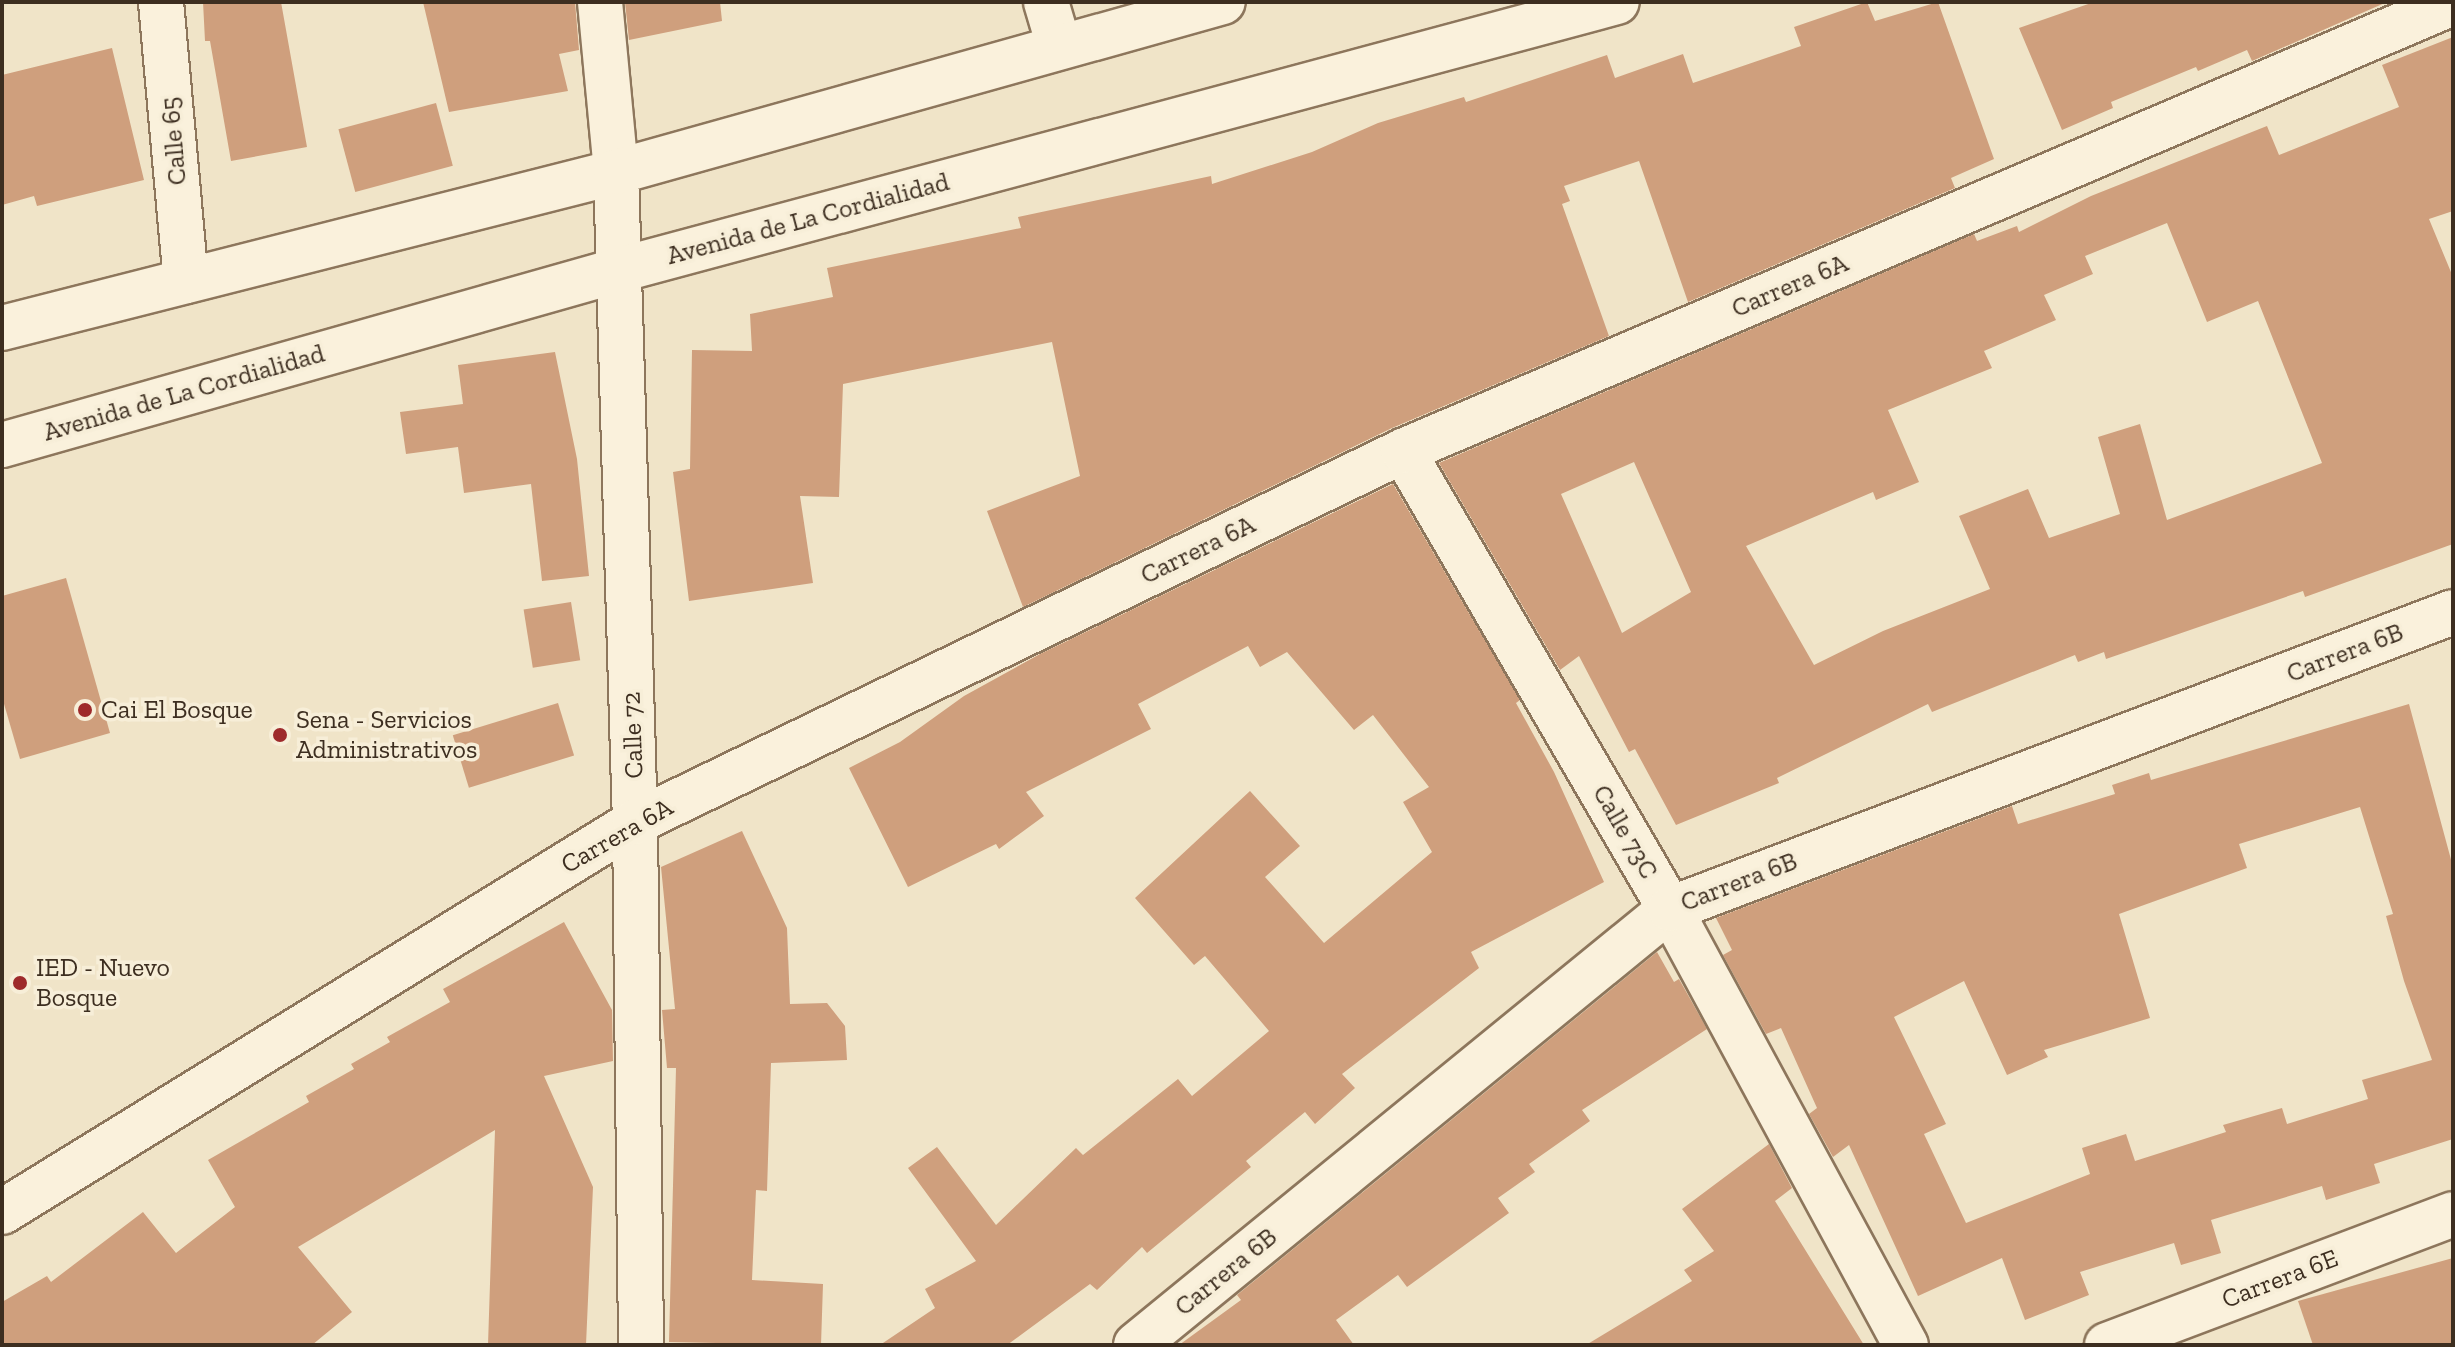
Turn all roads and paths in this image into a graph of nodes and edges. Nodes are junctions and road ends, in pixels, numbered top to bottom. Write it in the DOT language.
graph roads {
  1 [pos="161,2"];
  2 [pos="600,2"];
  3 [pos="1046,2"];
  4 [pos="1223,2"];
  5 [pos="1617,2"];
  6 [pos="2453,3"];
  7 [pos="1059,46"];
  8 [pos="616,172"];
  9 [pos="619,270"];
  10 [pos="186,281"];
  11 [pos="2,328"];
  12 [pos="2,445"];
  13 [pos="1403,451"];
  14 [pos="2451,619"];
  15 [pos="635,822"];
  16 [pos="1670,909"];
  17 [pos="2,1212"];
  18 [pos="2453,1214"];
  19 [pos="1144,1343"];
  20 [pos="641,1345"];
  21 [pos="1906,1345"];
  22 [pos="2107,1345"];
  1 -- 10 [label="street, Calle 65"];
  2 -- 8 [label="street, Calle 72"];
  3 -- 7 [label="street"];
  4 -- 7 [label="street"];
  5 -- 9 [label="street, Avenida de La Cordialidad"];
  6 -- 13 [label="street, Carrera 6A"];
  7 -- 8 [label="street"];
  8 -- 9 [label="street, Calle 72"];
  8 -- 10 [label="street"];
  9 -- 12 [label="street, Avenida de La Cordialidad"];
  9 -- 15 [label="street, Calle 72"];
  10 -- 11 [label="street"];
  13 -- 15 [label="street, Carrera 6A"];
  13 -- 16 [label="street, Calle 73C"];
  14 -- 16 [label="street, Carrera 6B"];
  15 -- 17 [label="street, Carrera 6A"];
  15 -- 20 [label="street, Calle 72"];
  16 -- 19 [label="street, Carrera 6B"];
  16 -- 21 [label="street, Calle 73C"];
  18 -- 22 [label="street, Carrera 6E"];
}
